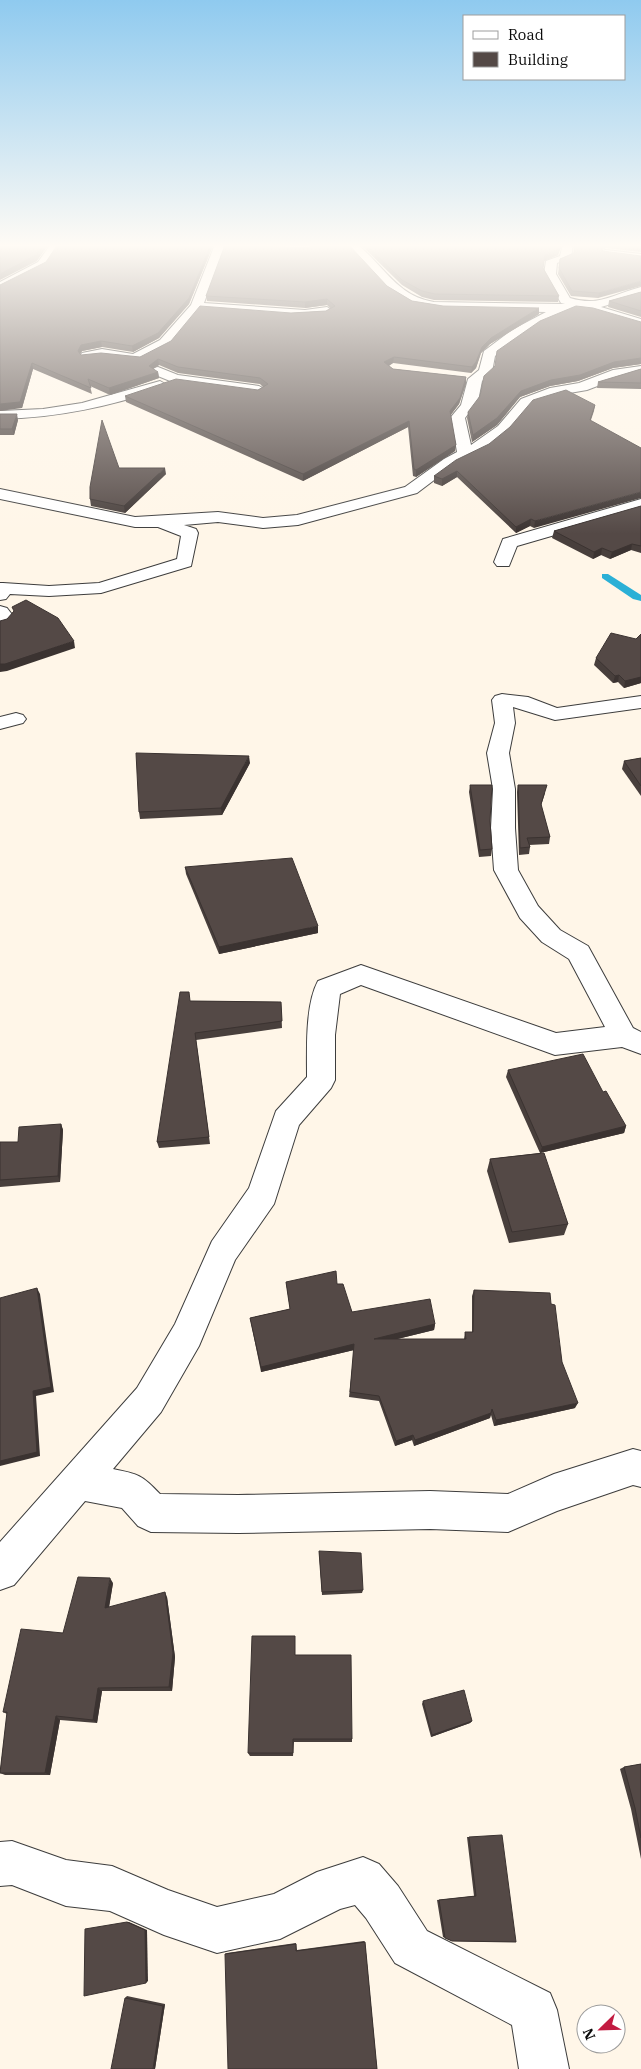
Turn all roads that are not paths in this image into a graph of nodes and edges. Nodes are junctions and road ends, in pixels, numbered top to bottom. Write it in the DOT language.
graph roads {
  1 [pos="167,341"];
  2 [pos="507,341"];
  3 [pos="87,356"];
  4 [pos="135,358"];
  5 [pos="641,370"];
  6 [pos="459,377"];
  7 [pos="175,379"];
  8 [pos="476,379"];
  9 [pos="259,390"];
  10 [pos="0,415"];
  11 [pos="465,453"];
  12 [pos="0,494"];
  13 [pos="641,504"];
  14 [pos="160,522"];
  15 [pos="503,562"];
  16 [pos="0,595"];
  17 [pos="0,612"];
  18 [pos="0,621"];
  19 [pos="641,702"];
  20 [pos="632,1040"];
  21 [pos="641,1469"];
  22 [pos="79,1482"];
  23 [pos="0,1571"];
  24 [pos="0,1864"];
  25 [pos="544,2069"];
  1 -- 4 [label="street"];
  2 -- 8 [label="street"];
  3 -- 4 [label="street"];
  4 -- 7 [label="street"];
  5 -- 11 [label="street"];
  6 -- 8 [label="street"];
  7 -- 9 [label="street"];
  7 -- 10 [label="street"];
  8 -- 11 [label="street"];
  11 -- 14 [label="street"];
  12 -- 14 [label="street"];
  13 -- 15 [label="street"];
  14 -- 16 [label="street"];
  17 -- 18 [label="street"];
  19 -- 20 [label="street"];
  20 -- 22 [label="street"];
  21 -- 22 [label="street"];
  22 -- 23 [label="street"];
  24 -- 25 [label="street"];
}
